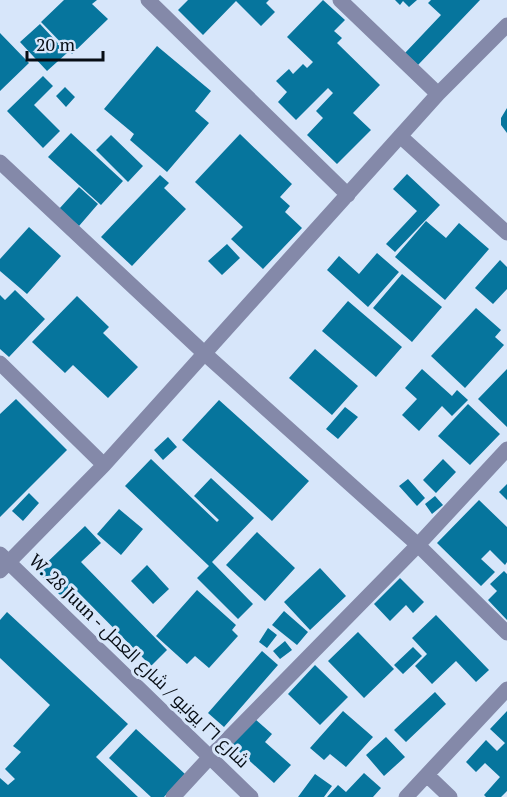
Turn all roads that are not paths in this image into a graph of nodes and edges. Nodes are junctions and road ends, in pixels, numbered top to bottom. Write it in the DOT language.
graph roads {
  1 [pos="148,0"];
  2 [pos="340,0"];
  3 [pos="507,25"];
  4 [pos="438,94"];
  5 [pos="400,136"];
  6 [pos="0,162"];
  7 [pos="348,195"];
  8 [pos="507,232"];
  9 [pos="204,353"];
  10 [pos="0,363"];
  11 [pos="507,449"];
  12 [pos="104,465"];
  13 [pos="418,545"];
  14 [pos="3,562"];
  15 [pos="507,633"];
  16 [pos="507,689"];
  17 [pos="210,757"];
  18 [pos="427,775"];
  19 [pos="173,797"];
  20 [pos="251,797"];
  21 [pos="406,797"];
  22 [pos="450,797"];
  1 -- 7 [label="street"];
  2 -- 4 [label="street"];
  3 -- 4 [label="street"];
  4 -- 5 [label="street"];
  5 -- 7 [label="street"];
  5 -- 8 [label="street"];
  6 -- 9 [label="street"];
  7 -- 9 [label="street"];
  9 -- 12 [label="street"];
  9 -- 13 [label="street"];
  10 -- 12 [label="street"];
  11 -- 13 [label="street"];
  12 -- 14 [label="street"];
  13 -- 15 [label="street"];
  13 -- 17 [label="street"];
  14 -- 17 [label="street, W. 28 Juun - شارع ٢٦ يونيو / شارع العمل"];
  16 -- 18 [label="street"];
  17 -- 19 [label="street"];
  17 -- 20 [label="street, W. 28 Juun - شارع ٢٦ يونيو / شارع العمل"];
  18 -- 21 [label="street"];
  18 -- 22 [label="street"];
}
